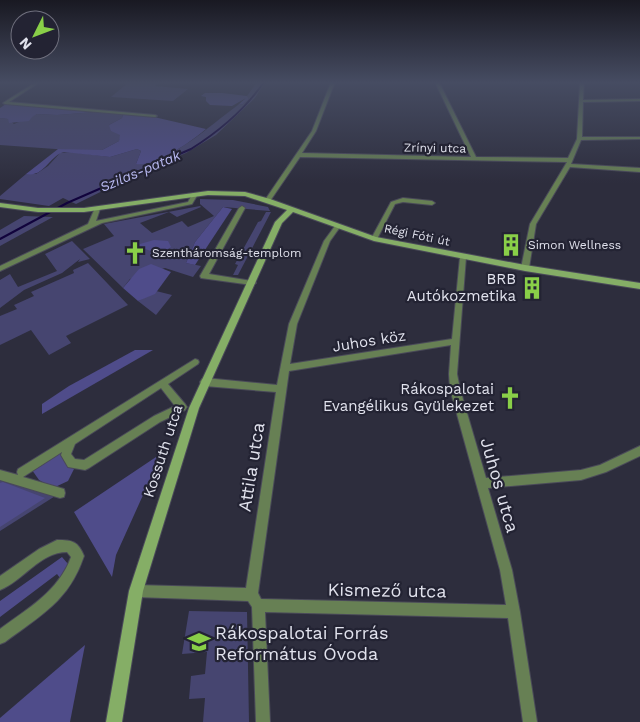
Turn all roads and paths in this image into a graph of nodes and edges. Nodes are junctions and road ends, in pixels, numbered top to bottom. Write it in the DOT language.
graph roads {
  1 [pos="151,116"];
  2 [pos="155,116"];
  3 [pos="320,116"];
  4 [pos="453,116"];
  5 [pos="580,116"];
  6 [pos="640,138"];
  7 [pos="579,139"];
  8 [pos="299,155"];
  9 [pos="474,159"];
  10 [pos="569,163"];
  11 [pos="640,170"];
  12 [pos="195,194"];
  13 [pos="268,200"];
  14 [pos="432,203"];
  15 [pos="0,205"];
  16 [pos="292,208"];
  17 [pos="97,209"];
  18 [pos="241,209"];
  19 [pos="91,225"];
  20 [pos="338,227"];
  21 [pos="374,239"];
  22 [pos="463,257"];
  23 [pos="525,268"];
  24 [pos="0,269"];
  25 [pos="252,283"];
  26 [pos="640,286"];
  27 [pos="456,341"];
  28 [pos="195,362"];
  29 [pos="286,368"];
  30 [pos="205,382"];
  31 [pos="162,383"];
  32 [pos="282,390"];
  33 [pos="188,408"];
  34 [pos="72,441"];
  35 [pos="640,451"];
  36 [pos="22,472"];
  37 [pos="0,475"];
  38 [pos="481,484"];
  39 [pos="60,493"];
  40 [pos="0,584"];
  41 [pos="136,591"];
  42 [pos="254,600"];
  43 [pos="514,612"];
  44 [pos="0,637"];
  45 [pos="114,722"];
  46 [pos="263,722"];
  47 [pos="530,722"];
  1 -- 2 [label="street"];
  3 -- 8 [label="street"];
  4 -- 9 [label="street"];
  5 -- 7 [label="street"];
  6 -- 7 [label="street"];
  7 -- 10 [label="street"];
  8 -- 9 [label="street, Zrínyi utca"];
  8 -- 13 [label="street"];
  9 -- 10 [label="street, Zrínyi utca"];
  10 -- 11 [label="street, Zrínyi utca"];
  10 -- 23 [label="street"];
  12 -- 13 [label="main road, Régi Fóti út"];
  12 -- 17 [label="main road, Régi Fóti út"];
  12 -- 19 [label="street, Régi Fóti út"];
  13 -- 16 [label="main road, Régi Fóti út"];
  14 -- 21 [label="street"];
  15 -- 17 [label="main road, Régi Fóti út"];
  16 -- 20 [label="main road, Régi Fóti út"];
  16 -- 25 [label="main road, Kossuth utca"];
  17 -- 19 [label="street"];
  18 -- 25 [label="street"];
  19 -- 24 [label="street, Régi Fóti út"];
  20 -- 21 [label="main road, Régi Fóti út"];
  20 -- 29 [label="street, Attila utca"];
  21 -- 22 [label="main road, Régi Fóti út"];
  22 -- 23 [label="main road, Régi Fóti út"];
  22 -- 27 [label="street, Juhos utca"];
  23 -- 26 [label="main road, Régi Fóti út"];
  25 -- 30 [label="main road, Kossuth utca"];
  27 -- 29 [label="street, Juhos köz"];
  27 -- 38 [label="street, Juhos utca"];
  28 -- 31 [label="street, Kossuth utca"];
  29 -- 32 [label="street, Attila utca"];
  30 -- 32 [label="street"];
  30 -- 33 [label="main road, Kossuth utca"];
  31 -- 33 [label="street"];
  31 -- 34 [label="street, Kossuth utca"];
  32 -- 42 [label="street, Attila utca"];
  33 -- 34 [label="street"];
  33 -- 41 [label="main road, Kossuth utca"];
  34 -- 36 [label="street, Kossuth utca"];
  35 -- 38 [label="street"];
  37 -- 39 [label="street"];
  38 -- 43 [label="street, Juhos utca"];
  40 -- 44 [label="street"];
  41 -- 42 [label="street, Kismező utca"];
  41 -- 45 [label="main road, Kossuth utca"];
  42 -- 43 [label="street, Kismező utca"];
  42 -- 46 [label="street, Attila utca"];
  43 -- 47 [label="street, Juhos utca"];
}
